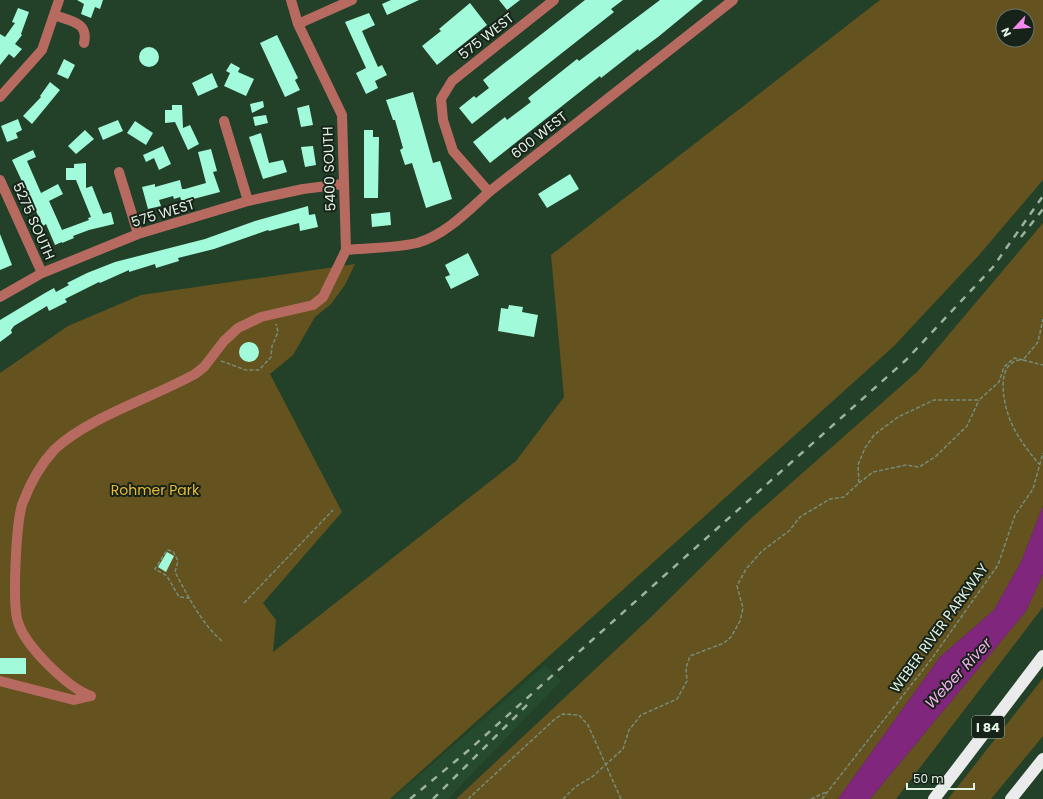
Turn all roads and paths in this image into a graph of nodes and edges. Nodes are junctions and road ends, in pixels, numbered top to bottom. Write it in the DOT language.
graph roads {
  1 [pos="59,0"];
  2 [pos="291,0"];
  3 [pos="352,0"];
  4 [pos="554,0"];
  5 [pos="733,0"];
  6 [pos="54,15"];
  7 [pos="298,24"];
  8 [pos="84,43"];
  9 [pos="0,97"];
  10 [pos="224,121"];
  11 [pos="119,172"];
  12 [pos="0,180"];
  13 [pos="343,184"];
  14 [pos="489,192"];
  15 [pos="248,201"];
  16 [pos="138,234"];
  17 [pos="346,250"];
  18 [pos="42,273"];
  19 [pos="0,297"];
  20 [pos="274,314"];
  21 [pos="1043,319"];
  22 [pos="212,358"];
  23 [pos="1022,360"];
  24 [pos="1043,365"];
  25 [pos="979,400"];
  26 [pos="1043,453"];
  27 [pos="1039,464"];
  28 [pos="859,483"];
  29 [pos="333,510"];
  30 [pos="190,598"];
  31 [pos="244,603"];
  32 [pos="222,641"];
  33 [pos="1043,656"];
  34 [pos="0,681"];
  35 [pos="1043,759"];
  36 [pos="605,764"];
  37 [pos="827,792"];
  38 [pos="468,799"];
  39 [pos="564,799"];
  40 [pos="621,799"];
  41 [pos="811,799"];
  42 [pos="822,799"];
  43 [pos="934,799"];
  44 [pos="1011,799"];
  1 -- 6 [label="street"];
  2 -- 7 [label="street, 5400 SOUTH"];
  3 -- 7 [label="street"];
  4 -- 14 [label="street, 575 WEST"];
  5 -- 14 [label="street, 600 WEST"];
  6 -- 8 [label="street"];
  6 -- 9 [label="street"];
  7 -- 13 [label="street, 5400 SOUTH"];
  10 -- 15 [label="street"];
  11 -- 16 [label="street"];
  12 -- 18 [label="street, 5275 SOUTH"];
  13 -- 15 [label="street, 575 WEST"];
  13 -- 17 [label="street, 5400 SOUTH"];
  14 -- 17 [label="street, 600 WEST"];
  15 -- 16 [label="street, 575 WEST"];
  16 -- 18 [label="street, 575 WEST"];
  17 -- 20 [label="street"];
  18 -- 19 [label="street, 575 WEST"];
  20 -- 22 [label="street"];
  20 -- 22 [label="path"];
  21 -- 23 [label="path"];
  22 -- 34 [label="street"];
  23 -- 24 [label="path"];
  23 -- 25 [label="path"];
  23 -- 27 [label="path"];
  25 -- 28 [label="path"];
  25 -- 28 [label="path"];
  26 -- 27 [label="path, WEBER RIVER PARKWAY"];
  27 -- 37 [label="path, WEBER RIVER PARKWAY"];
  28 -- 36 [label="path"];
  29 -- 31 [label="path"];
  30 -- 30 [label="path"];
  30 -- 32 [label="path"];
  33 -- 43 [label="highway, I 84"];
  35 -- 44 [label="highway"];
  36 -- 38 [label="path"];
  36 -- 39 [label="path"];
  36 -- 40 [label="path"];
  37 -- 41 [label="path"];
  37 -- 42 [label="path, WEBER RIVER PARKWAY"];
}
